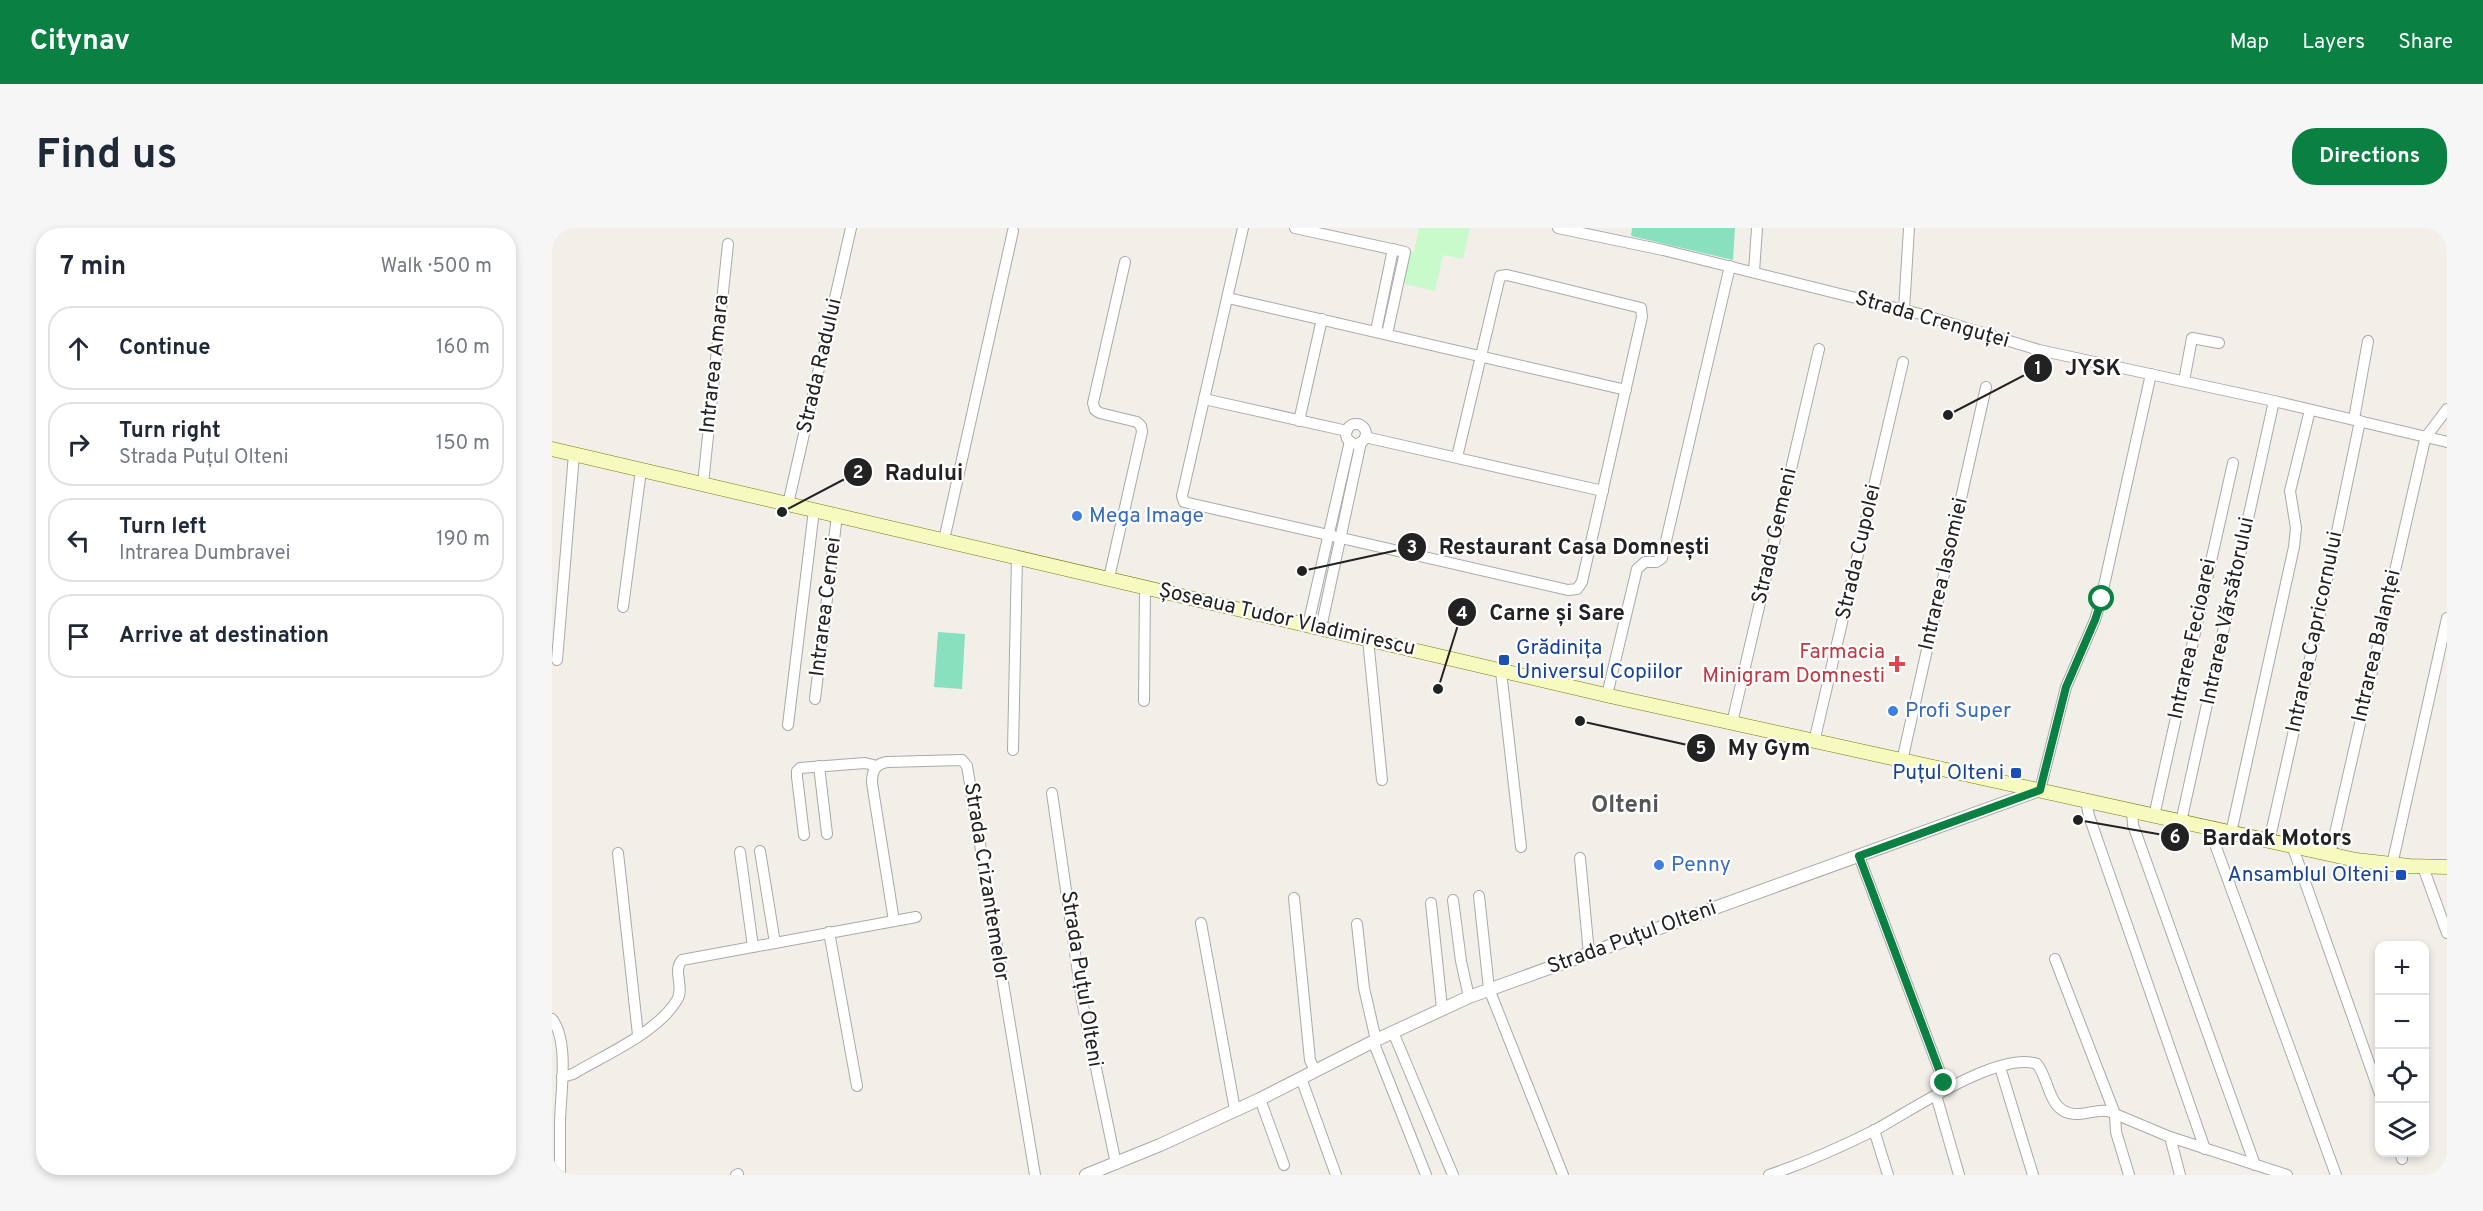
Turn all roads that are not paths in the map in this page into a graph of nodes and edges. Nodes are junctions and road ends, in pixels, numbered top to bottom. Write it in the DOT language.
graph roads {
  1 [pos="851,228"];
  2 [pos="1243,228"];
  3 [pos="1295,228"];
  4 [pos="1558,228"];
  5 [pos="1756,228"];
  6 [pos="1909,228"];
  7 [pos="1013,231"];
  8 [pos="728,244"];
  9 [pos="1125,262"];
  10 [pos="1730,266"];
  11 [pos="1754,272"];
  12 [pos="1228,298"];
  13 [pos="1904,310"];
  14 [pos="1322,319"];
  15 [pos="1381,333"];
  16 [pos="2368,341"];
  17 [pos="2219,343"];
  18 [pos="1819,349"];
  19 [pos="1481,356"];
  20 [pos="1904,362"];
  21 [pos="2151,374"];
  22 [pos="2184,381"];
  23 [pos="1986,387"];
  24 [pos="1626,390"];
  25 [pos="1204,399"];
  26 [pos="2274,401"];
  27 [pos="2447,409"];
  28 [pos="2310,410"];
  29 [pos="2357,420"];
  30 [pos="1299,421"];
  31 [pos="2426,437"];
  32 [pos="1356,438"];
  33 [pos="2447,442"];
  34 [pos="552,449"];
  35 [pos="574,454"];
  36 [pos="1457,457"];
  37 [pos="2232,463"];
  38 [pos="641,470"];
  39 [pos="703,484"];
  40 [pos="1338,489"];
  41 [pos="1603,490"];
  42 [pos="1351,491"];
  43 [pos="788,504"];
  44 [pos="814,510"];
  45 [pos="837,515"];
  46 [pos="1328,535"];
  47 [pos="1340,538"];
  48 [pos="944,540"];
  49 [pos="1017,557"];
  50 [pos="1109,578"];
  51 [pos="1145,586"];
  52 [pos="623,607"];
  53 [pos="2447,618"];
  54 [pos="1314,626"];
  55 [pos="1368,639"];
  56 [pos="557,660"];
  57 [pos="1502,670"];
  58 [pos="1607,695"];
  59 [pos="815,699"];
  60 [pos="1144,701"];
  61 [pos="1732,723"];
  62 [pos="788,725"];
  63 [pos="1814,742"];
  64 [pos="1013,750"];
  65 [pos="1902,761"];
  66 [pos="819,766"];
  67 [pos="877,766"];
  68 [pos="1382,780"];
  69 [pos="2040,790"];
  70 [pos="1052,793"];
  71 [pos="2086,801"];
  72 [pos="2132,811"];
  73 [pos="2154,816"];
  74 [pos="2181,822"];
  75 [pos="2209,828"];
  76 [pos="2231,833"];
  77 [pos="827,834"];
  78 [pos="804,835"];
  79 [pos="2269,842"];
  80 [pos="1521,847"];
  81 [pos="2294,848"];
  82 [pos="760,851"];
  83 [pos="740,852"];
  84 [pos="618,853"];
  85 [pos="2330,855"];
  86 [pos="1859,856"];
  87 [pos="1580,858"];
  88 [pos="2392,865"];
  89 [pos="2423,867"];
  90 [pos="2447,867"];
  91 [pos="1479,896"];
  92 [pos="1294,898"];
  93 [pos="1453,900"];
  94 [pos="1431,903"];
  95 [pos="916,917"];
  96 [pos="894,921"];
  97 [pos="1201,923"];
  98 [pos="1357,924"];
  99 [pos="830,932"];
  100 [pos="2447,933"];
  101 [pos="775,943"];
  102 [pos="753,947"];
  103 [pos="1589,954"];
  104 [pos="2055,959"];
  105 [pos="1489,989"];
  106 [pos="1469,997"];
  107 [pos="1442,1008"];
  108 [pos="552,1020"];
  109 [pos="1393,1032"];
  110 [pos="638,1035"];
  111 [pos="1374,1040"];
  112 [pos="2000,1067"];
  113 [pos="1315,1071"];
  114 [pos="562,1077"];
  115 [pos="1301,1078"];
  116 [pos="2375,1082"];
  117 [pos="1944,1083"];
  118 [pos="857,1086"];
  119 [pos="1936,1095"];
  120 [pos="1260,1099"];
  121 [pos="1235,1110"];
  122 [pos="2115,1114"];
  123 [pos="1874,1130"];
  124 [pos="2170,1137"];
  125 [pos="2205,1149"];
  126 [pos="1116,1164"];
  127 [pos="1284,1165"];
  128 [pos="2255,1165"];
  129 [pos="1793,1171"];
  130 [pos="560,1175"];
  131 [pos="1035,1175"];
  132 [pos="1086,1175"];
  133 [pos="1336,1175"];
  134 [pos="1426,1175"];
  135 [pos="1453,1175"];
  136 [pos="1563,1175"];
  137 [pos="1769,1175"];
  138 [pos="1888,1175"];
  139 [pos="1959,1175"];
  140 [pos="2032,1175"];
  141 [pos="2129,1175"];
  142 [pos="2180,1175"];
  143 [pos="2287,1175"];
  144 [pos="2336,1175"];
  1 -- 43 [label="street, Strada Radului"];
  2 -- 12 [label="street"];
  3 -- 15 [label="street"];
  4 -- 10 [label="street, Strada Crenguței"];
  5 -- 11 [label="street"];
  6 -- 13 [label="street"];
  7 -- 48 [label="street"];
  8 -- 39 [label="street, Intrarea Amara"];
  9 -- 50 [label="street"];
  10 -- 11 [label="street, Strada Crenguței"];
  10 -- 58 [label="street"];
  11 -- 13 [label="street, Strada Crenguței"];
  12 -- 14 [label="street"];
  12 -- 25 [label="street"];
  13 -- 21 [label="street, Strada Crenguței"];
  14 -- 15 [label="street"];
  14 -- 30 [label="street"];
  15 -- 19 [label="street"];
  16 -- 29 [label="street, Intrarea Capricornului"];
  17 -- 22 [label="street"];
  18 -- 61 [label="street, Strada Gemeni"];
  19 -- 24 [label="street"];
  19 -- 24 [label="street"];
  19 -- 36 [label="street"];
  20 -- 63 [label="street, Strada Cupolei"];
  21 -- 22 [label="street, Strada Crenguței"];
  21 -- 69 [label="street"];
  22 -- 26 [label="street, Strada Crenguței"];
  23 -- 65 [label="street, Intrarea Iasomiei"];
  24 -- 41 [label="street"];
  25 -- 30 [label="street"];
  25 -- 46 [label="street"];
  26 -- 28 [label="street, Strada Crenguței"];
  26 -- 74 [label="street, Intrarea Vărsătorului"];
  27 -- 31 [label="street"];
  28 -- 29 [label="street, Strada Crenguței"];
  28 -- 76 [label="street"];
  29 -- 31 [label="street, Strada Crenguței"];
  29 -- 79 [label="street, Intrarea Capricornului"];
  30 -- 32 [label="street"];
  31 -- 33 [label="street, Strada Crenguței"];
  31 -- 85 [label="street, Intrarea Balanței"];
  32 -- 36 [label="street"];
  32 -- 40 [label="street"];
  32 -- 42 [label="street"];
  34 -- 35 [label="main road, Șoseaua Tudor Vladimirescu"];
  35 -- 38 [label="main road, Șoseaua Tudor Vladimirescu"];
  35 -- 56 [label="street"];
  36 -- 41 [label="street"];
  37 -- 73 [label="street, Intrarea Fecioarei"];
  38 -- 39 [label="main road, Șoseaua Tudor Vladimirescu"];
  38 -- 52 [label="street"];
  39 -- 43 [label="main road, Șoseaua Tudor Vladimirescu"];
  40 -- 42 [label="street"];
  40 -- 46 [label="street"];
  41 -- 47 [label="street"];
  42 -- 47 [label="street"];
  43 -- 44 [label="main road, Șoseaua Tudor Vladimirescu"];
  44 -- 45 [label="main road, Șoseaua Tudor Vladimirescu"];
  44 -- 62 [label="street"];
  45 -- 48 [label="main road, Șoseaua Tudor Vladimirescu"];
  45 -- 59 [label="street, Intrarea Cernei"];
  46 -- 47 [label="street"];
  46 -- 54 [label="street"];
  47 -- 54 [label="street"];
  48 -- 49 [label="main road, Șoseaua Tudor Vladimirescu"];
  49 -- 50 [label="main road, Șoseaua Tudor Vladimirescu"];
  49 -- 64 [label="street"];
  50 -- 51 [label="main road, Șoseaua Tudor Vladimirescu"];
  51 -- 54 [label="main road, Șoseaua Tudor Vladimirescu"];
  51 -- 60 [label="street"];
  53 -- 88 [label="street"];
  54 -- 55 [label="main road, Șoseaua Tudor Vladimirescu"];
  55 -- 57 [label="main road, Șoseaua Tudor Vladimirescu"];
  55 -- 68 [label="street"];
  57 -- 58 [label="main road, Șoseaua Tudor Vladimirescu"];
  57 -- 80 [label="street"];
  58 -- 61 [label="main road, Șoseaua Tudor Vladimirescu"];
  61 -- 63 [label="main road, Șoseaua Tudor Vladimirescu"];
  63 -- 65 [label="main road, Șoseaua Tudor Vladimirescu"];
  65 -- 69 [label="main road, Șoseaua Tudor Vladimirescu"];
  66 -- 67 [label="street, Strada Crizantemelor"];
  66 -- 77 [label="street"];
  66 -- 78 [label="street"];
  67 -- 96 [label="street"];
  67 -- 131 [label="street, Strada Crizantemelor"];
  69 -- 71 [label="main road, Șoseaua Tudor Vladimirescu"];
  69 -- 86 [label="street, Strada Puțul Olteni"];
  70 -- 126 [label="street, Strada Puțul Olteni"];
  71 -- 72 [label="main road, Șoseaua Tudor Vladimirescu"];
  71 -- 125 [label="street"];
  72 -- 73 [label="main road, Șoseaua Tudor Vladimirescu"];
  72 -- 128 [label="street"];
  73 -- 74 [label="main road, Șoseaua Tudor Vladimirescu"];
  74 -- 75 [label="main road, Șoseaua Tudor Vladimirescu"];
  75 -- 76 [label="main road, Șoseaua Tudor Vladimirescu"];
  75 -- 144 [label="street"];
  76 -- 79 [label="main road, Șoseaua Tudor Vladimirescu"];
  79 -- 81 [label="main road, Șoseaua Tudor Vladimirescu"];
  81 -- 85 [label="main road, Șoseaua Tudor Vladimirescu"];
  81 -- 116 [label="street"];
  82 -- 101 [label="street"];
  83 -- 102 [label="street"];
  84 -- 110 [label="street"];
  85 -- 88 [label="main road, Șoseaua Tudor Vladimirescu"];
  86 -- 103 [label="street, Strada Puțul Olteni"];
  86 -- 117 [label="street"];
  87 -- 103 [label="street"];
  88 -- 89 [label="main road, Șoseaua Tudor Vladimirescu"];
  89 -- 90 [label="main road, Șoseaua Tudor Vladimirescu"];
  89 -- 100 [label="street"];
  91 -- 105 [label="street"];
  92 -- 113 [label="street"];
  93 -- 106 [label="street"];
  94 -- 107 [label="street"];
  95 -- 96 [label="street"];
  96 -- 99 [label="street"];
  97 -- 121 [label="street"];
  98 -- 111 [label="street"];
  99 -- 101 [label="street"];
  99 -- 118 [label="street"];
  101 -- 102 [label="street"];
  102 -- 110 [label="street"];
  103 -- 105 [label="street, Strada Puțul Olteni"];
  104 -- 122 [label="street"];
  105 -- 106 [label="street, Strada Puțul Olteni"];
  105 -- 136 [label="street"];
  106 -- 107 [label="street, Strada Puțul Olteni"];
  107 -- 109 [label="street, Strada Puțul Olteni"];
  108 -- 114 [label="street"];
  109 -- 111 [label="street, Strada Puțul Olteni"];
  109 -- 135 [label="street"];
  110 -- 114 [label="street"];
  111 -- 113 [label="street, Strada Puțul Olteni"];
  111 -- 134 [label="street"];
  112 -- 119 [label="street"];
  112 -- 122 [label="street"];
  112 -- 140 [label="street"];
  113 -- 115 [label="street, Strada Puțul Olteni"];
  114 -- 130 [label="street"];
  115 -- 120 [label="street, Strada Puțul Olteni"];
  115 -- 133 [label="street"];
  119 -- 123 [label="street"];
  119 -- 139 [label="street"];
  120 -- 121 [label="street, Strada Puțul Olteni"];
  120 -- 127 [label="street"];
  121 -- 126 [label="street, Strada Puțul Olteni"];
  122 -- 124 [label="street"];
  122 -- 141 [label="street"];
  123 -- 129 [label="street"];
  123 -- 138 [label="street"];
  124 -- 125 [label="street"];
  124 -- 142 [label="street"];
  125 -- 128 [label="street"];
  126 -- 132 [label="street, Strada Puțul Olteni"];
  128 -- 143 [label="street"];
  129 -- 137 [label="street"];
}
